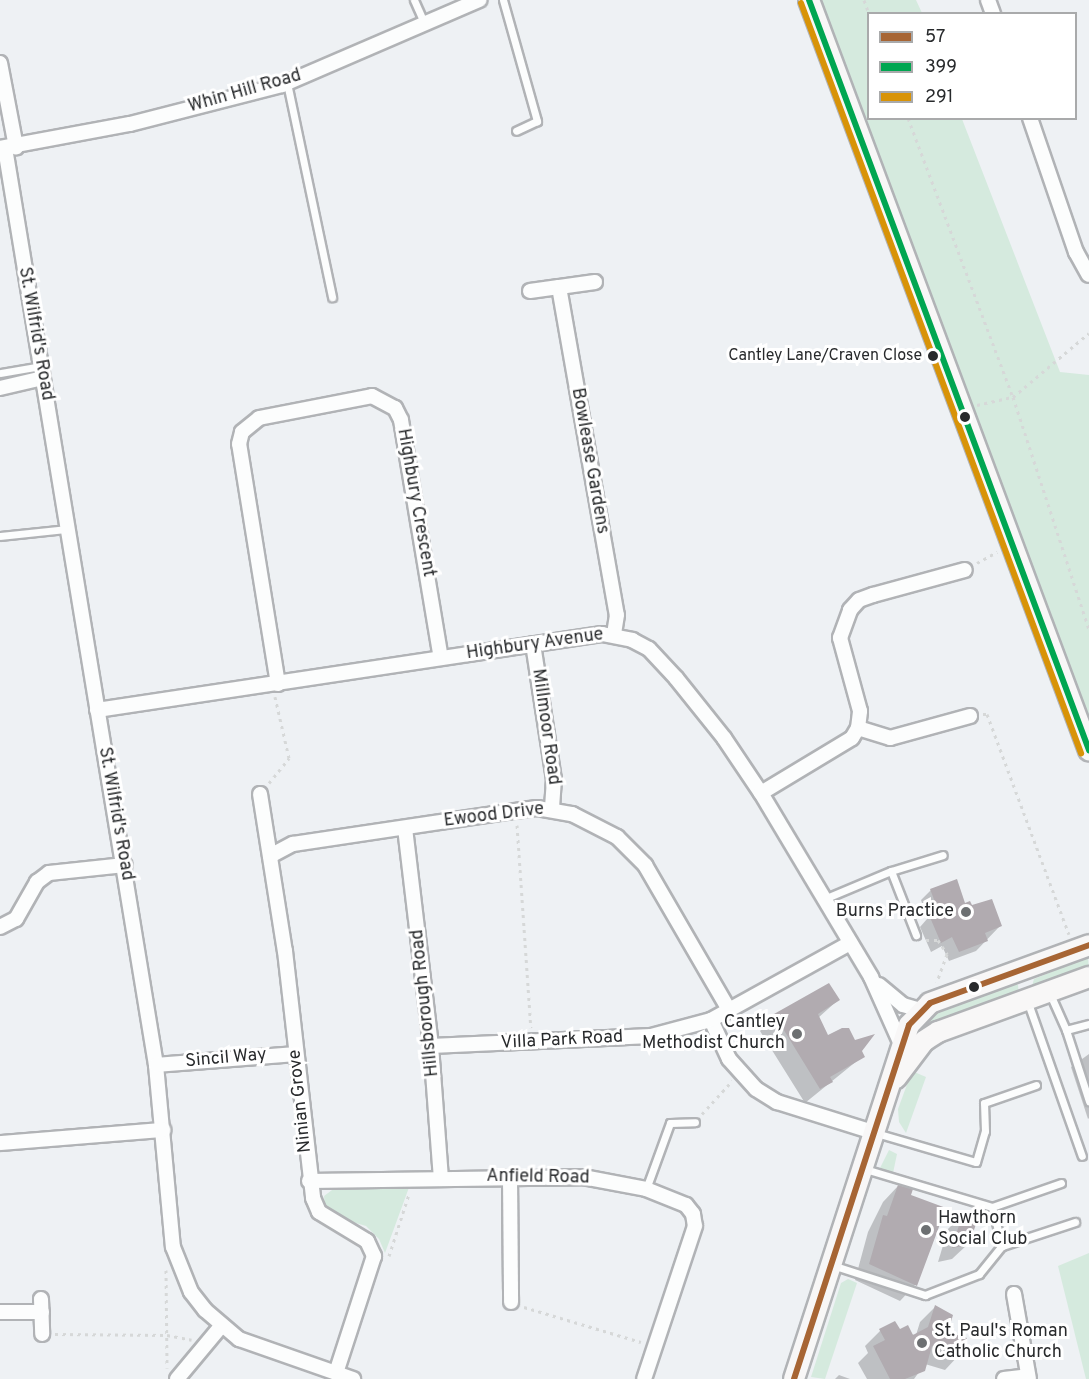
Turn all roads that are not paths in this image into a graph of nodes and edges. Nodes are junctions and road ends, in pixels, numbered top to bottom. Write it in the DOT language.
graph roads {
  1 [pos="414,0"];
  2 [pos="478,0"];
  3 [pos="503,0"];
  4 [pos="809,0"];
  5 [pos="424,22"];
  6 [pos="0,63"];
  7 [pos="288,83"];
  8 [pos="1031,120"];
  9 [pos="516,131"];
  10 [pos="7,147"];
  11 [pos="1089,274"];
  12 [pos="595,282"];
  13 [pos="559,287"];
  14 [pos="530,291"];
  15 [pos="332,297"];
  16 [pos="42,372"];
  17 [pos="0,373"];
  18 [pos="0,388"];
  19 [pos="68,529"];
  20 [pos="0,536"];
  21 [pos="964,570"];
  22 [pos="614,634"];
  23 [pos="533,644"];
  24 [pos="441,658"];
  25 [pos="278,684"];
  26 [pos="97,710"];
  27 [pos="970,716"];
  28 [pos="858,728"];
  29 [pos="1089,750"];
  30 [pos="761,793"];
  31 [pos="260,794"];
  32 [pos="552,809"];
  33 [pos="405,828"];
  34 [pos="943,855"];
  35 [pos="270,856"];
  36 [pos="125,865"];
  37 [pos="891,871"];
  38 [pos="824,899"];
  39 [pos="0,927"];
  40 [pos="916,935"];
  41 [pos="850,942"];
  42 [pos="1082,948"];
  43 [pos="1017,972"];
  44 [pos="872,977"];
  45 [pos="1089,977"];
  46 [pos="1049,992"];
  47 [pos="1027,1000"];
  48 [pos="925,1007"];
  49 [pos="729,1010"];
  50 [pos="711,1020"];
  51 [pos="1089,1024"];
  52 [pos="1066,1030"];
  53 [pos="901,1044"];
  54 [pos="431,1046"];
  55 [pos="296,1054"];
  56 [pos="156,1065"];
  57 [pos="891,1085"];
  58 [pos="1036,1085"];
  59 [pos="1089,1101"];
  60 [pos="695,1122"];
  61 [pos="163,1130"];
  62 [pos="876,1133"];
  63 [pos="0,1143"];
  64 [pos="1082,1156"];
  65 [pos="864,1169"];
  66 [pos="510,1177"];
  67 [pos="441,1178"];
  68 [pos="309,1181"];
  69 [pos="1061,1183"];
  70 [pos="646,1189"];
  71 [pos="992,1208"];
  72 [pos="1075,1222"];
  73 [pos="1002,1246"];
  74 [pos="832,1265"];
  75 [pos="1014,1294"];
  76 [pos="511,1302"];
  77 [pos="0,1312"];
  78 [pos="222,1325"];
  79 [pos="42,1334"];
  80 [pos="345,1377"];
  81 [pos="1029,1377"];
  82 [pos="177,1379"];
  83 [pos="644,1379"];
  84 [pos="794,1379"];
  85 [pos="1005,1379"];
  1 -- 5 [label="lane"];
  2 -- 5 [label="street, Whin Hill Road"];
  3 -- 9 [label="lane"];
  4 -- 29 [label="street"];
  5 -- 7 [label="street, Whin Hill Road"];
  6 -- 10 [label="street, St. Wilfrid's Road"];
  7 -- 10 [label="street, Whin Hill Road"];
  7 -- 15 [label="lane"];
  8 -- 11 [label="street"];
  10 -- 16 [label="street, St. Wilfrid's Road"];
  12 -- 13 [label="street"];
  13 -- 14 [label="street"];
  13 -- 22 [label="street, Bowlease Gardens"];
  16 -- 17 [label="lane"];
  16 -- 18 [label="street"];
  16 -- 19 [label="street, St. Wilfrid's Road"];
  19 -- 20 [label="lane"];
  19 -- 26 [label="street, St. Wilfrid's Road"];
  21 -- 28 [label="street"];
  22 -- 23 [label="street, Highbury Avenue"];
  22 -- 30 [label="street, Highbury Avenue"];
  23 -- 24 [label="street, Highbury Avenue"];
  23 -- 32 [label="street, Millmoor Road"];
  24 -- 25 [label="street, Highbury Avenue"];
  24 -- 25 [label="street, Highbury Crescent"];
  25 -- 26 [label="street, Highbury Avenue"];
  26 -- 36 [label="street, St. Wilfrid's Road"];
  27 -- 28 [label="street"];
  28 -- 30 [label="street"];
  30 -- 38 [label="street, Highbury Avenue"];
  31 -- 35 [label="street, Ninian Grove"];
  32 -- 33 [label="street, Ewood Drive"];
  32 -- 49 [label="street, Ewood Drive"];
  33 -- 35 [label="street, Ewood Drive"];
  33 -- 54 [label="street, Hillsborough Road"];
  34 -- 37 [label="lane"];
  35 -- 55 [label="street, Ninian Grove"];
  36 -- 39 [label="street"];
  36 -- 56 [label="street, St. Wilfrid's Road"];
  37 -- 38 [label="lane"];
  37 -- 40 [label="lane"];
  38 -- 41 [label="street, Highbury Avenue"];
  41 -- 44 [label="street, Highbury Avenue"];
  41 -- 49 [label="street, Villa Park Road"];
  42 -- 43 [label="street"];
  43 -- 47 [label="street"];
  43 -- 48 [label="street"];
  44 -- 48 [label="street"];
  44 -- 53 [label="street"];
  45 -- 46 [label="street"];
  46 -- 47 [label="street"];
  46 -- 52 [label="lane"];
  47 -- 57 [label="street"];
  47 -- 64 [label="lane"];
  48 -- 53 [label="street"];
  49 -- 50 [label="street, Villa Park Road"];
  50 -- 54 [label="street, Villa Park Road"];
  50 -- 62 [label="street"];
  51 -- 52 [label="lane"];
  52 -- 59 [label="lane"];
  53 -- 57 [label="street"];
  54 -- 67 [label="street, Hillsborough Road"];
  55 -- 56 [label="street, Sincil Way"];
  55 -- 68 [label="street, Ninian Grove"];
  56 -- 61 [label="street, St. Wilfrid's Road"];
  57 -- 62 [label="street"];
  58 -- 62 [label="lane"];
  60 -- 70 [label="lane"];
  61 -- 63 [label="street"];
  61 -- 78 [label="street, St. Wilfrid's Road"];
  62 -- 65 [label="street"];
  65 -- 71 [label="lane"];
  65 -- 74 [label="street"];
  66 -- 67 [label="street, Anfield Road"];
  66 -- 70 [label="street, Anfield Road"];
  66 -- 76 [label="street"];
  67 -- 68 [label="street, Anfield Road"];
  68 -- 80 [label="street, Ninian Grove"];
  69 -- 71 [label="lane"];
  70 -- 83 [label="street, Anfield Road"];
  71 -- 73 [label="lane"];
  72 -- 73 [label="lane"];
  73 -- 74 [label="lane"];
  74 -- 84 [label="street"];
  75 -- 81 [label="street"];
  77 -- 79 [label="street"];
  78 -- 80 [label="street, St. Wilfrid's Road"];
  78 -- 82 [label="street"];
  81 -- 85 [label="street"];
}
